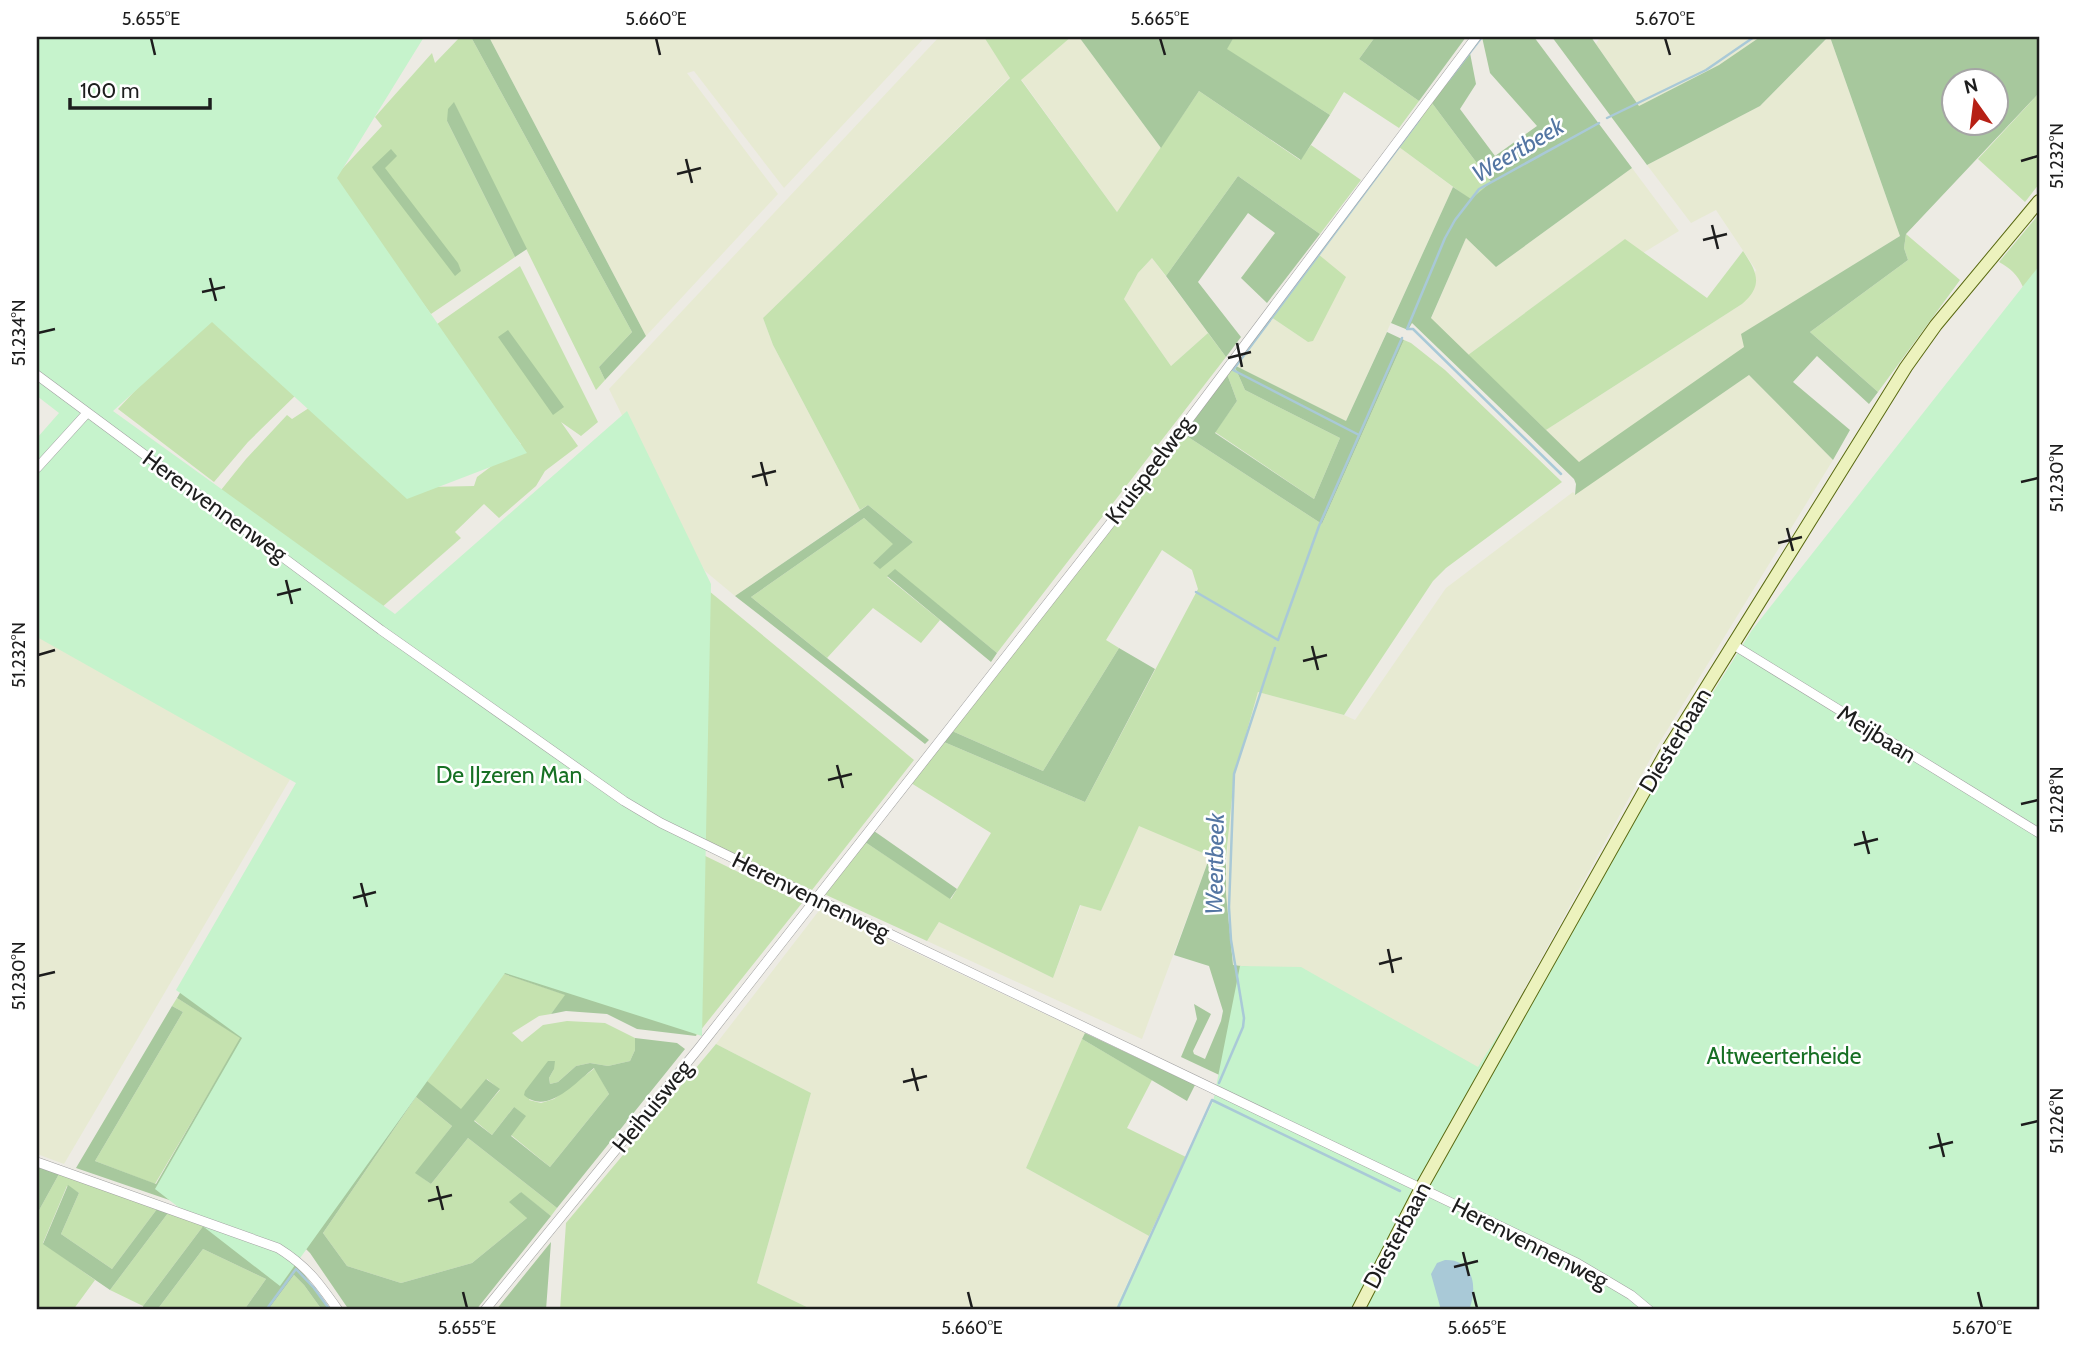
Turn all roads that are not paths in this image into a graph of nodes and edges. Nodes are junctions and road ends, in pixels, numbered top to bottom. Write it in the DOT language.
graph roads {
  1 [pos="1476,37"];
  2 [pos="2039,201"];
  3 [pos="37,375"];
  4 [pos="87,413"];
  5 [pos="37,468"];
  6 [pos="1732,644"];
  7 [pos="2039,833"];
  8 [pos="815,898"];
  9 [pos="37,1162"];
  10 [pos="1421,1188"];
  11 [pos="338,1310"];
  12 [pos="485,1310"];
  13 [pos="1358,1310"];
  14 [pos="1649,1310"];
  1 -- 8 [label="street, Kruispeelweg"];
  2 -- 6 [label="street, Diesterbaan"];
  3 -- 4 [label="street, Herenvennenweg"];
  4 -- 5 [label="street"];
  4 -- 8 [label="street, Herenvennenweg"];
  6 -- 7 [label="street, Meijbaan"];
  6 -- 10 [label="street, Diesterbaan"];
  8 -- 10 [label="street, Herenvennenweg"];
  8 -- 12 [label="street, Heihuisweg"];
  9 -- 11 [label="street"];
  10 -- 13 [label="street, Diesterbaan"];
  10 -- 14 [label="street, Herenvennenweg"];
}
